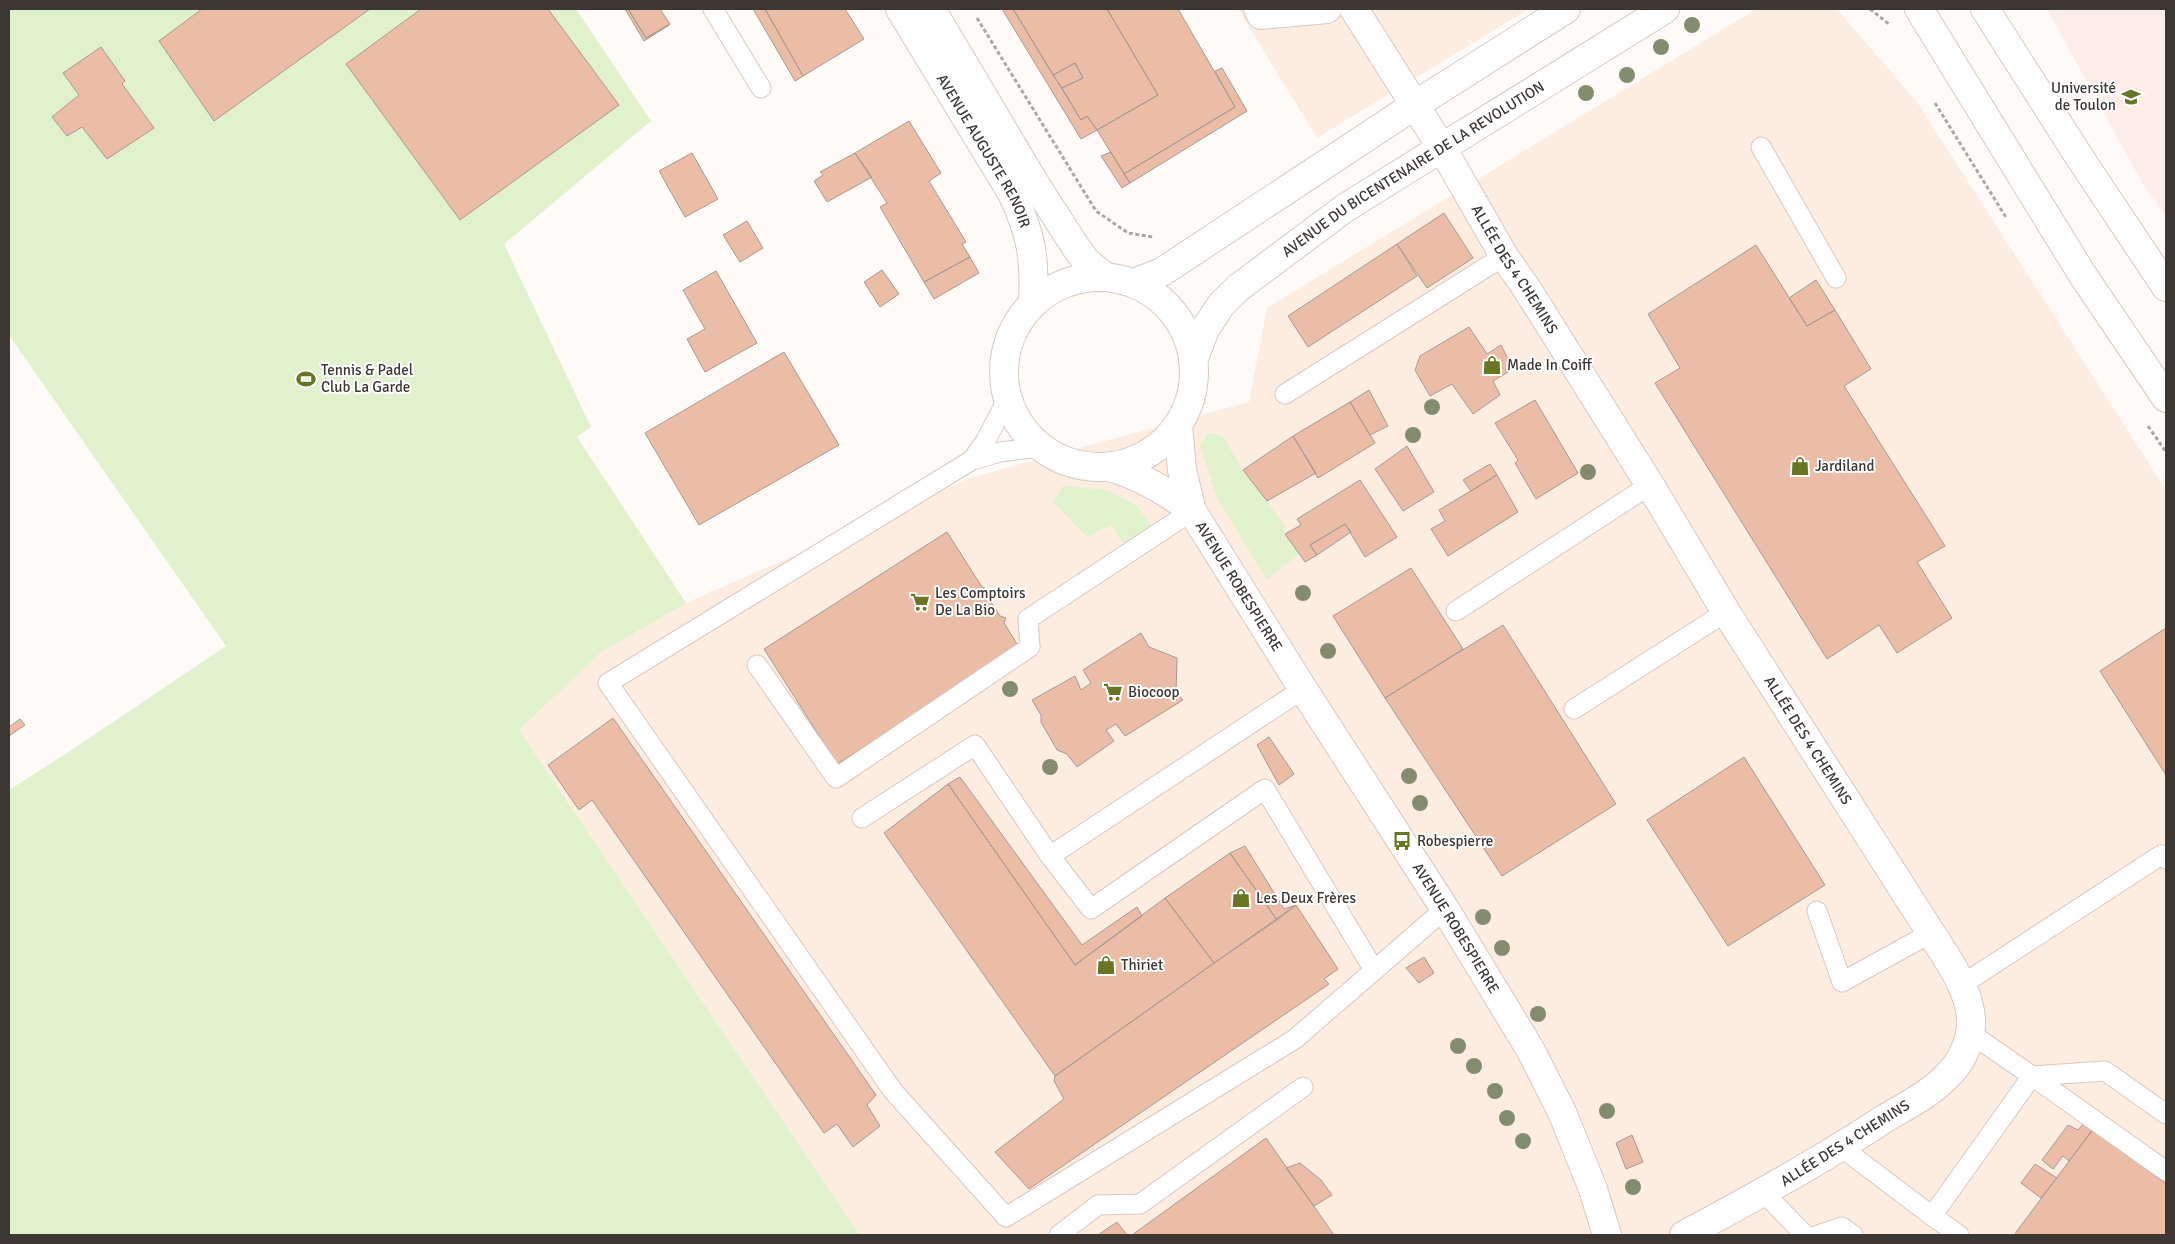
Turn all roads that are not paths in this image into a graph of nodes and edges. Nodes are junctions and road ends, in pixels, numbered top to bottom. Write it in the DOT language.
graph roads {
  1 [pos="713,9"];
  2 [pos="900,9"];
  3 [pos="931,9"];
  4 [pos="1258,9"];
  5 [pos="1327,9"];
  6 [pos="1354,9"];
  7 [pos="1566,9"];
  8 [pos="1665,9"];
  9 [pos="1919,9"];
  10 [pos="1985,9"];
  11 [pos="761,88"];
  12 [pos="1415,104"];
  13 [pos="1761,147"];
  14 [pos="1442,148"];
  15 [pos="1504,256"];
  16 [pos="1105,277"];
  17 [pos="1836,278"];
  18 [pos="1134,283"];
  19 [pos="2166,287"];
  20 [pos="1033,303"];
  21 [pos="1193,361"];
  22 [pos="1285,394"];
  23 [pos="2166,398"];
  24 [pos="1007,400"];
  25 [pos="1178,425"];
  26 [pos="1040,448"];
  27 [pos="972,460"];
  28 [pos="1110,467"];
  29 [pos="1650,485"];
  30 [pos="1192,511"];
  31 [pos="1456,611"];
  32 [pos="1726,612"];
  33 [pos="757,665"];
  34 [pos="1303,689"];
  35 [pos="1574,709"];
  36 [pos="862,818"];
  37 [pos="1050,856"];
  38 [pos="2166,859"];
  39 [pos="1445,909"];
  40 [pos="1817,911"];
  41 [pos="1932,933"];
  42 [pos="1374,970"];
  43 [pos="1963,984"];
  44 [pos="1970,1032"];
  45 [pos="2032,1076"];
  46 [pos="1304,1087"];
  47 [pos="2166,1114"];
  48 [pos="1841,1147"];
  49 [pos="2166,1171"];
  50 [pos="1764,1193"];
  51 [pos="1932,1216"];
  52 [pos="1059,1235"];
  53 [pos="1607,1235"];
  54 [pos="1684,1235"];
  55 [pos="1806,1235"];
  56 [pos="1818,1235"];
  57 [pos="1853,1235"];
  58 [pos="1959,1235"];
  1 -- 11 [label="lane"];
  2 -- 20 [label="street, AVENUE AUGUSTE RENOIR"];
  3 -- 16 [label="street, AVENUE AUGUSTE RENOIR"];
  4 -- 5 [label="street"];
  6 -- 12 [label="street, ALLÉE DES 4 CHEMINS"];
  7 -- 12 [label="street"];
  8 -- 14 [label="street, AVENUE DU BICENTENAIRE DE LA REVOLUTION"];
  9 -- 23 [label="street"];
  10 -- 19 [label="street"];
  12 -- 14 [label="street, ALLÉE DES 4 CHEMINS"];
  12 -- 18 [label="street"];
  13 -- 17 [label="lane"];
  14 -- 15 [label="street, ALLÉE DES 4 CHEMINS"];
  14 -- 21 [label="street, AVENUE DU BICENTENAIRE DE LA REVOLUTION"];
  15 -- 22 [label="lane"];
  15 -- 29 [label="street, ALLÉE DES 4 CHEMINS"];
  16 -- 18 [label="street"];
  16 -- 20 [label="street"];
  18 -- 21 [label="street"];
  20 -- 24 [label="street"];
  21 -- 25 [label="street"];
  24 -- 26 [label="street"];
  24 -- 27 [label="lane"];
  25 -- 28 [label="street"];
  25 -- 30 [label="street, AVENUE ROBESPIERRE"];
  26 -- 27 [label="lane"];
  26 -- 28 [label="street"];
  27 -- 42 [label="lane"];
  28 -- 30 [label="street, AVENUE ROBESPIERRE"];
  29 -- 31 [label="lane"];
  29 -- 32 [label="street, ALLÉE DES 4 CHEMINS"];
  30 -- 33 [label="lane"];
  30 -- 34 [label="street, AVENUE ROBESPIERRE"];
  32 -- 35 [label="lane"];
  32 -- 41 [label="street, ALLÉE DES 4 CHEMINS"];
  34 -- 37 [label="lane"];
  34 -- 39 [label="street, AVENUE ROBESPIERRE"];
  36 -- 37 [label="lane"];
  37 -- 42 [label="lane"];
  38 -- 43 [label="lane"];
  39 -- 42 [label="lane"];
  39 -- 53 [label="street, AVENUE ROBESPIERRE"];
  40 -- 41 [label="lane"];
  41 -- 43 [label="street, ALLÉE DES 4 CHEMINS"];
  43 -- 44 [label="street, ALLÉE DES 4 CHEMINS"];
  44 -- 45 [label="lane"];
  44 -- 48 [label="street, ALLÉE DES 4 CHEMINS"];
  45 -- 47 [label="lane"];
  45 -- 49 [label="lane"];
  45 -- 51 [label="lane"];
  46 -- 52 [label="lane"];
  48 -- 50 [label="street, ALLÉE DES 4 CHEMINS"];
  48 -- 51 [label="lane"];
  50 -- 54 [label="street, ALLÉE DES 4 CHEMINS"];
  50 -- 55 [label="lane"];
  51 -- 58 [label="lane"];
  56 -- 57 [label="lane"];
}
